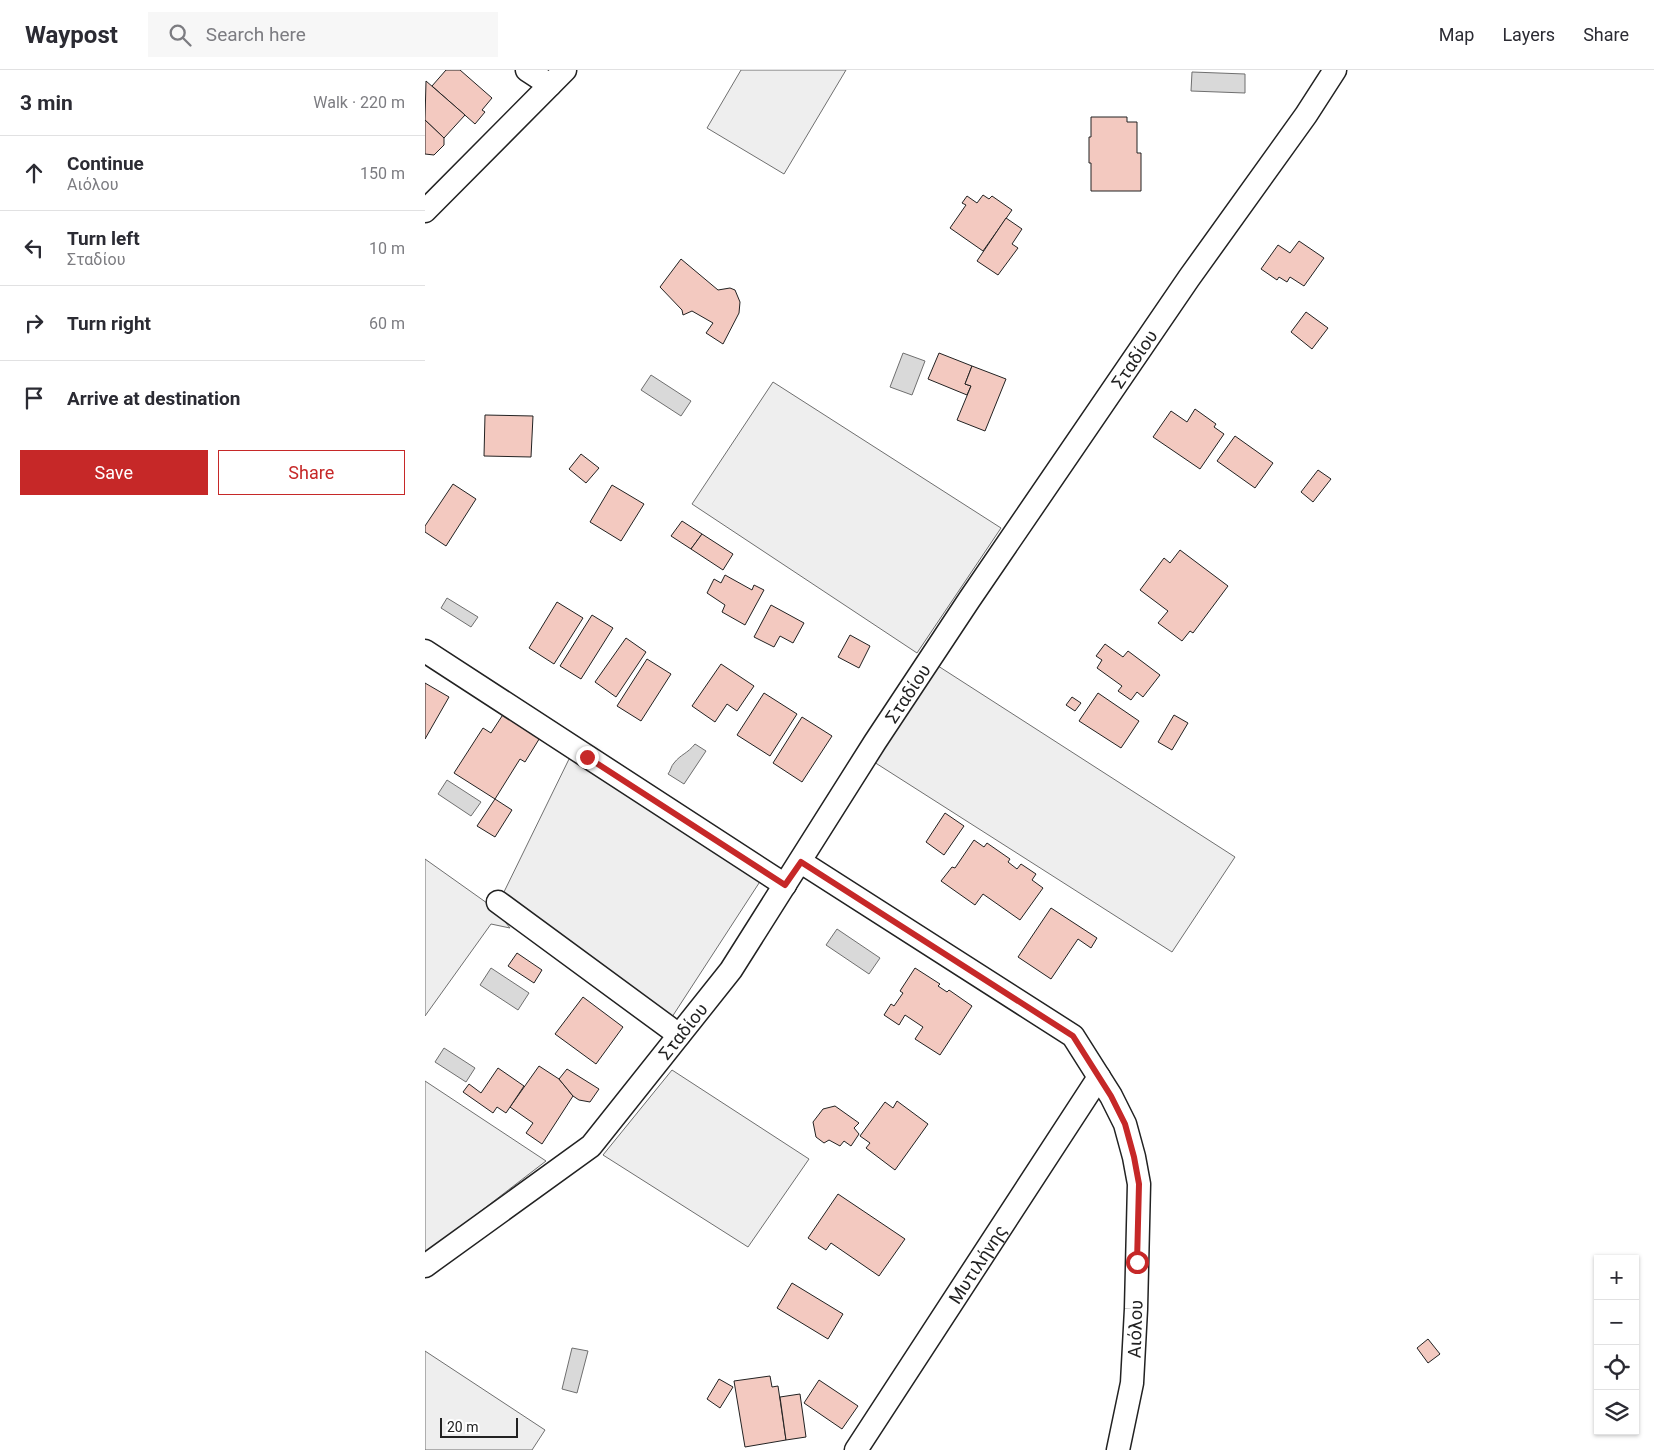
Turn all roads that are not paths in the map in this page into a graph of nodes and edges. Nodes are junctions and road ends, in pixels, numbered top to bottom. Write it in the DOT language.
graph roads {
  1 [pos="527,70"];
  2 [pos="1335,70"];
  3 [pos="558,78"];
  4 [pos="425,211"];
  5 [pos="425,651"];
  6 [pos="801,862"];
  7 [pos="785,885"];
  8 [pos="498,902"];
  9 [pos="679,1035"];
  10 [pos="1099,1077"];
  11 [pos="425,1266"];
  12 [pos="856,1450"];
  13 [pos="1119,1450"];
  1 -- 3 [label="street"];
  2 -- 6 [label="street, Σταδίου"];
  3 -- 4 [label="street"];
  5 -- 7 [label="street"];
  6 -- 7 [label="street, Σταδίου"];
  6 -- 10 [label="street, Αιόλου"];
  7 -- 9 [label="street, Σταδίου"];
  8 -- 9 [label="street"];
  9 -- 11 [label="street, Σταδίου"];
  10 -- 12 [label="street, Μυτιλήνης"];
  10 -- 13 [label="street, Αιόλου"];
}
